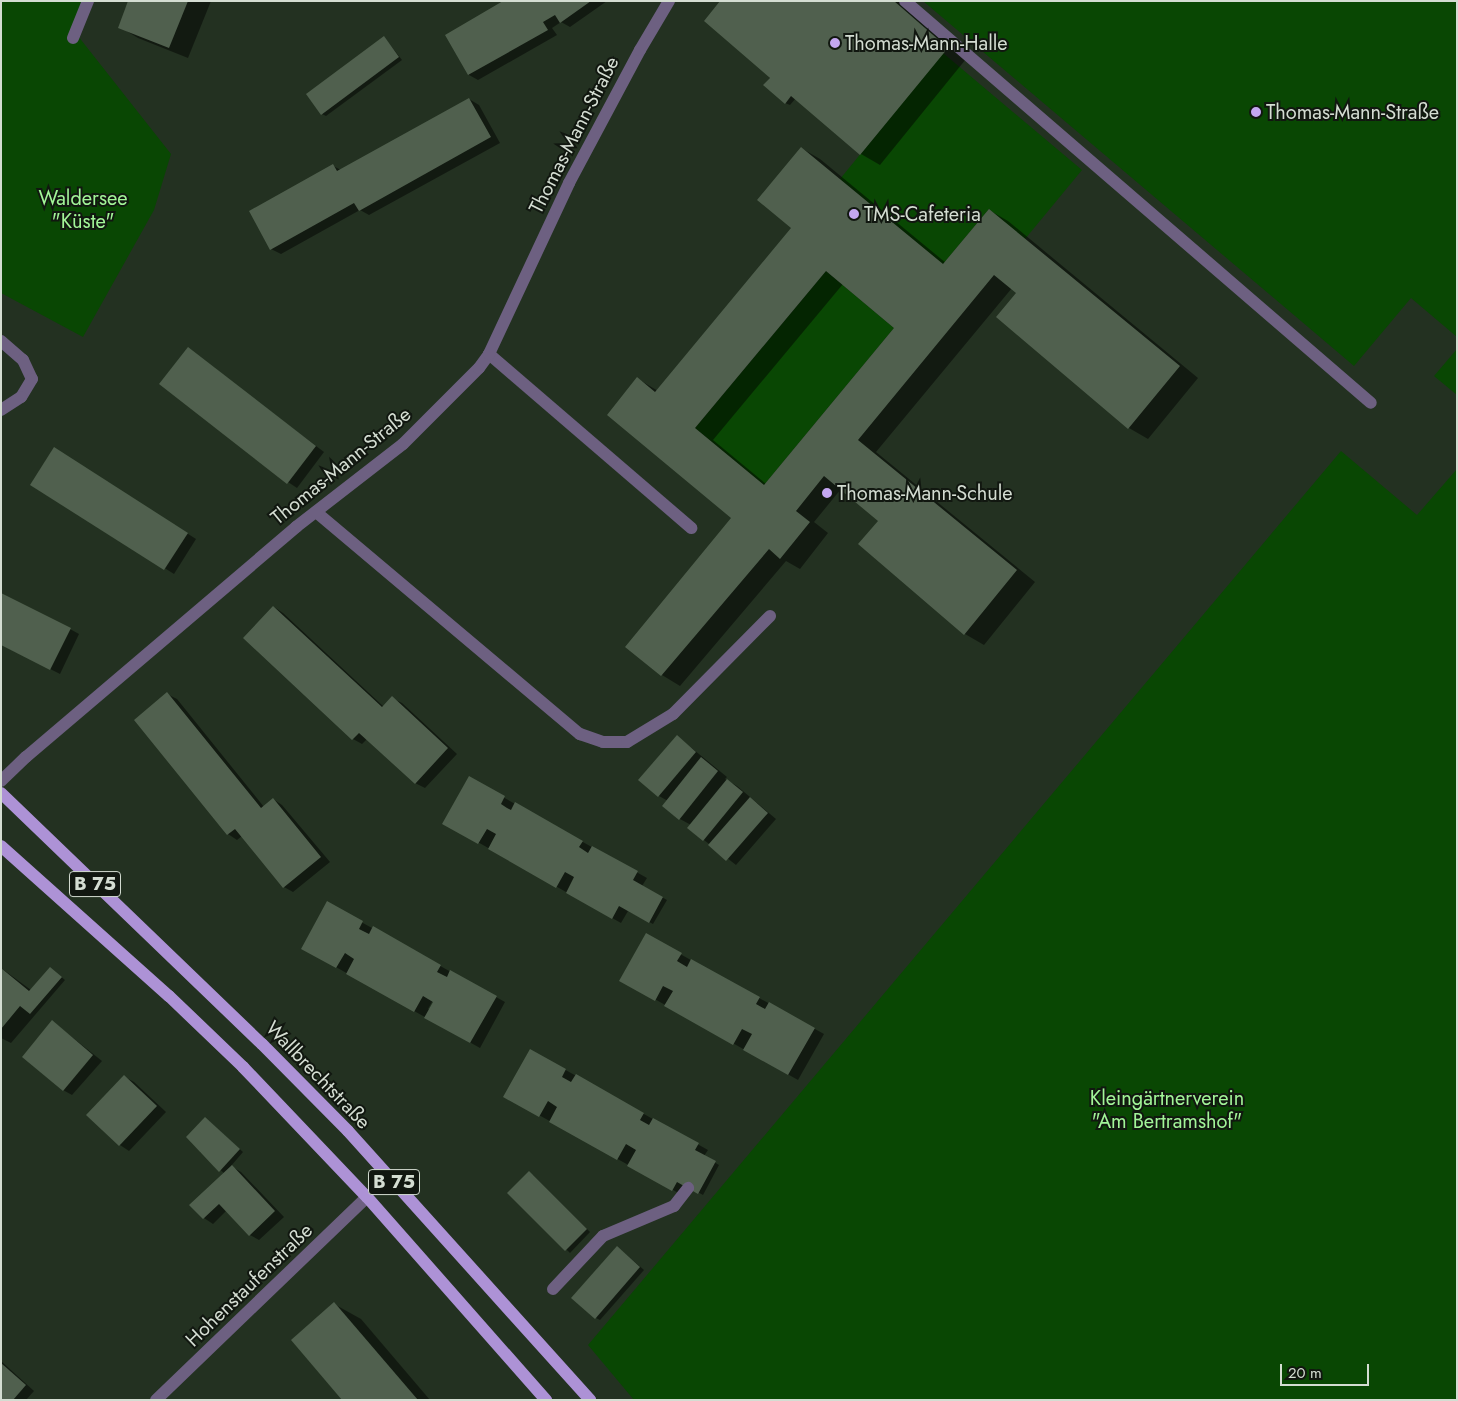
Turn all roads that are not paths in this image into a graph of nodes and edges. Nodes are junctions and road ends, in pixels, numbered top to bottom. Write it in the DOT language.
graph roads {
  1 [pos="88,1"];
  2 [pos="669,1"];
  3 [pos="905,1"];
  4 [pos="73,38"];
  5 [pos="1,341"];
  6 [pos="489,354"];
  7 [pos="1371,404"];
  8 [pos="1,410"];
  9 [pos="316,512"];
  10 [pos="691,528"];
  11 [pos="770,616"];
  12 [pos="1,781"];
  13 [pos="1,793"];
  14 [pos="1,846"];
  15 [pos="688,1188"];
  16 [pos="368,1197"];
  17 [pos="553,1289"];
  18 [pos="156,1400"];
  19 [pos="546,1400"];
  20 [pos="590,1400"];
  1 -- 4 [label="street"];
  2 -- 6 [label="street, Thomas-Mann-Straße"];
  3 -- 7 [label="street"];
  5 -- 8 [label="street"];
  6 -- 9 [label="street, Thomas-Mann-Straße"];
  6 -- 10 [label="street"];
  9 -- 11 [label="street"];
  9 -- 12 [label="street, Thomas-Mann-Straße"];
  13 -- 20 [label="main road, Wallbrechtstraße / B 75"];
  14 -- 16 [label="main road, B 75"];
  15 -- 17 [label="street"];
  16 -- 18 [label="street, Hohenstaufenstraße"];
  16 -- 19 [label="main road, B 75"];
}
